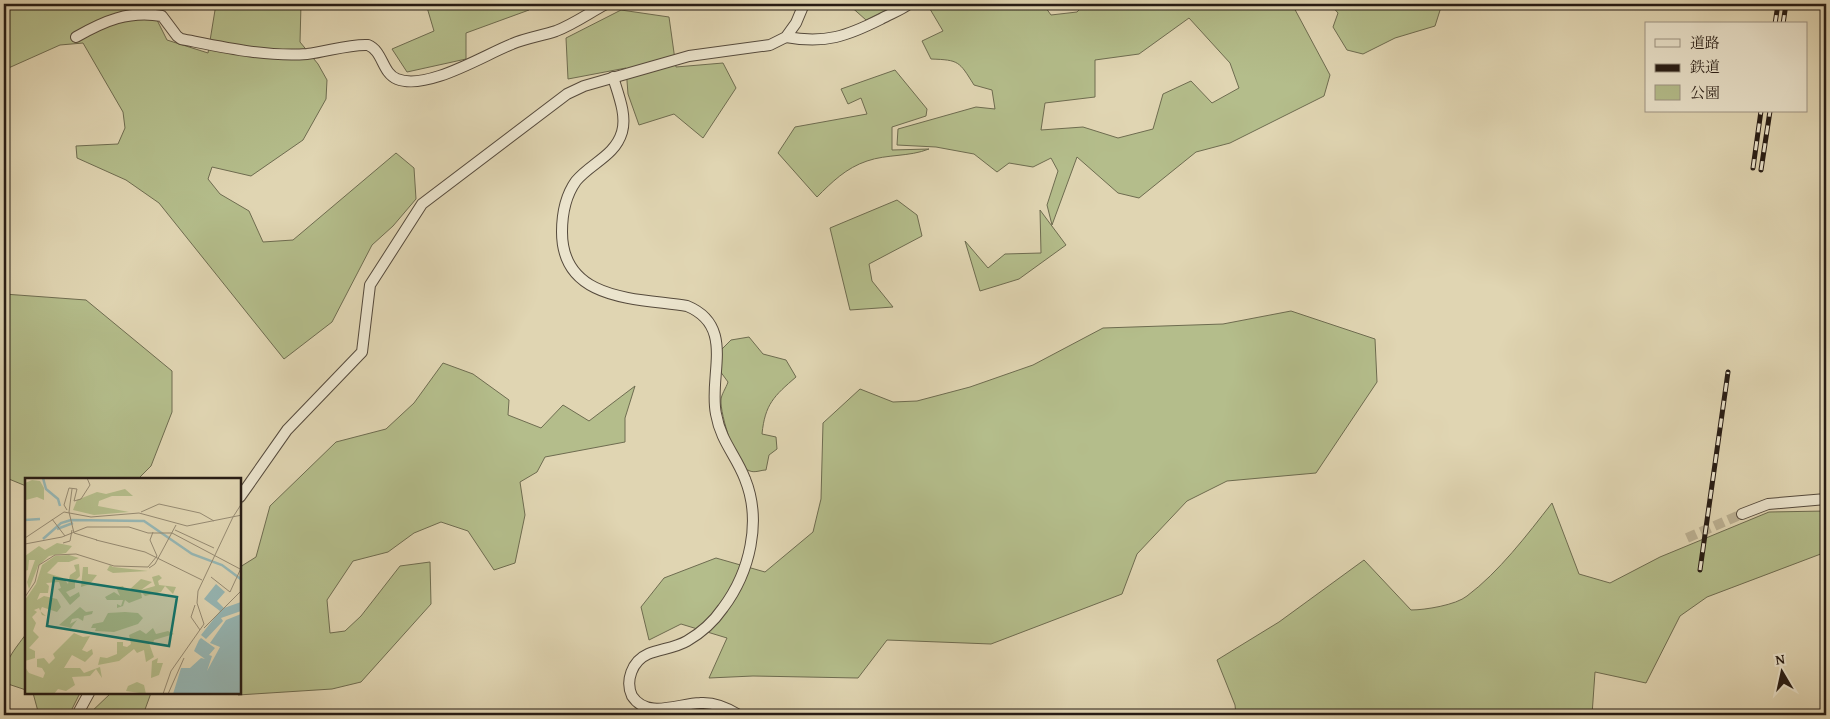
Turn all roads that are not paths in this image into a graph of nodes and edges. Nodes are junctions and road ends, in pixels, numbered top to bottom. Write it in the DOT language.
graph roads {
  1 [pos="606,4"];
  2 [pos="804,4"];
  3 [pos="909,4"];
  4 [pos="76,37"];
  5 [pos="786,37"];
  6 [pos="614,77"];
  7 [pos="241,496"];
  8 [pos="1826,498"];
  9 [pos="1742,514"];
  10 [pos="88,694"];
  11 [pos="77,715"];
  12 [pos="739,715"];
  1 -- 4 [label="street"];
  2 -- 5 [label="street"];
  3 -- 5 [label="street"];
  5 -- 6 [label="street"];
  6 -- 7 [label="street"];
  6 -- 12 [label="street"];
  8 -- 9 [label="street"];
  10 -- 11 [label="street"];
}
